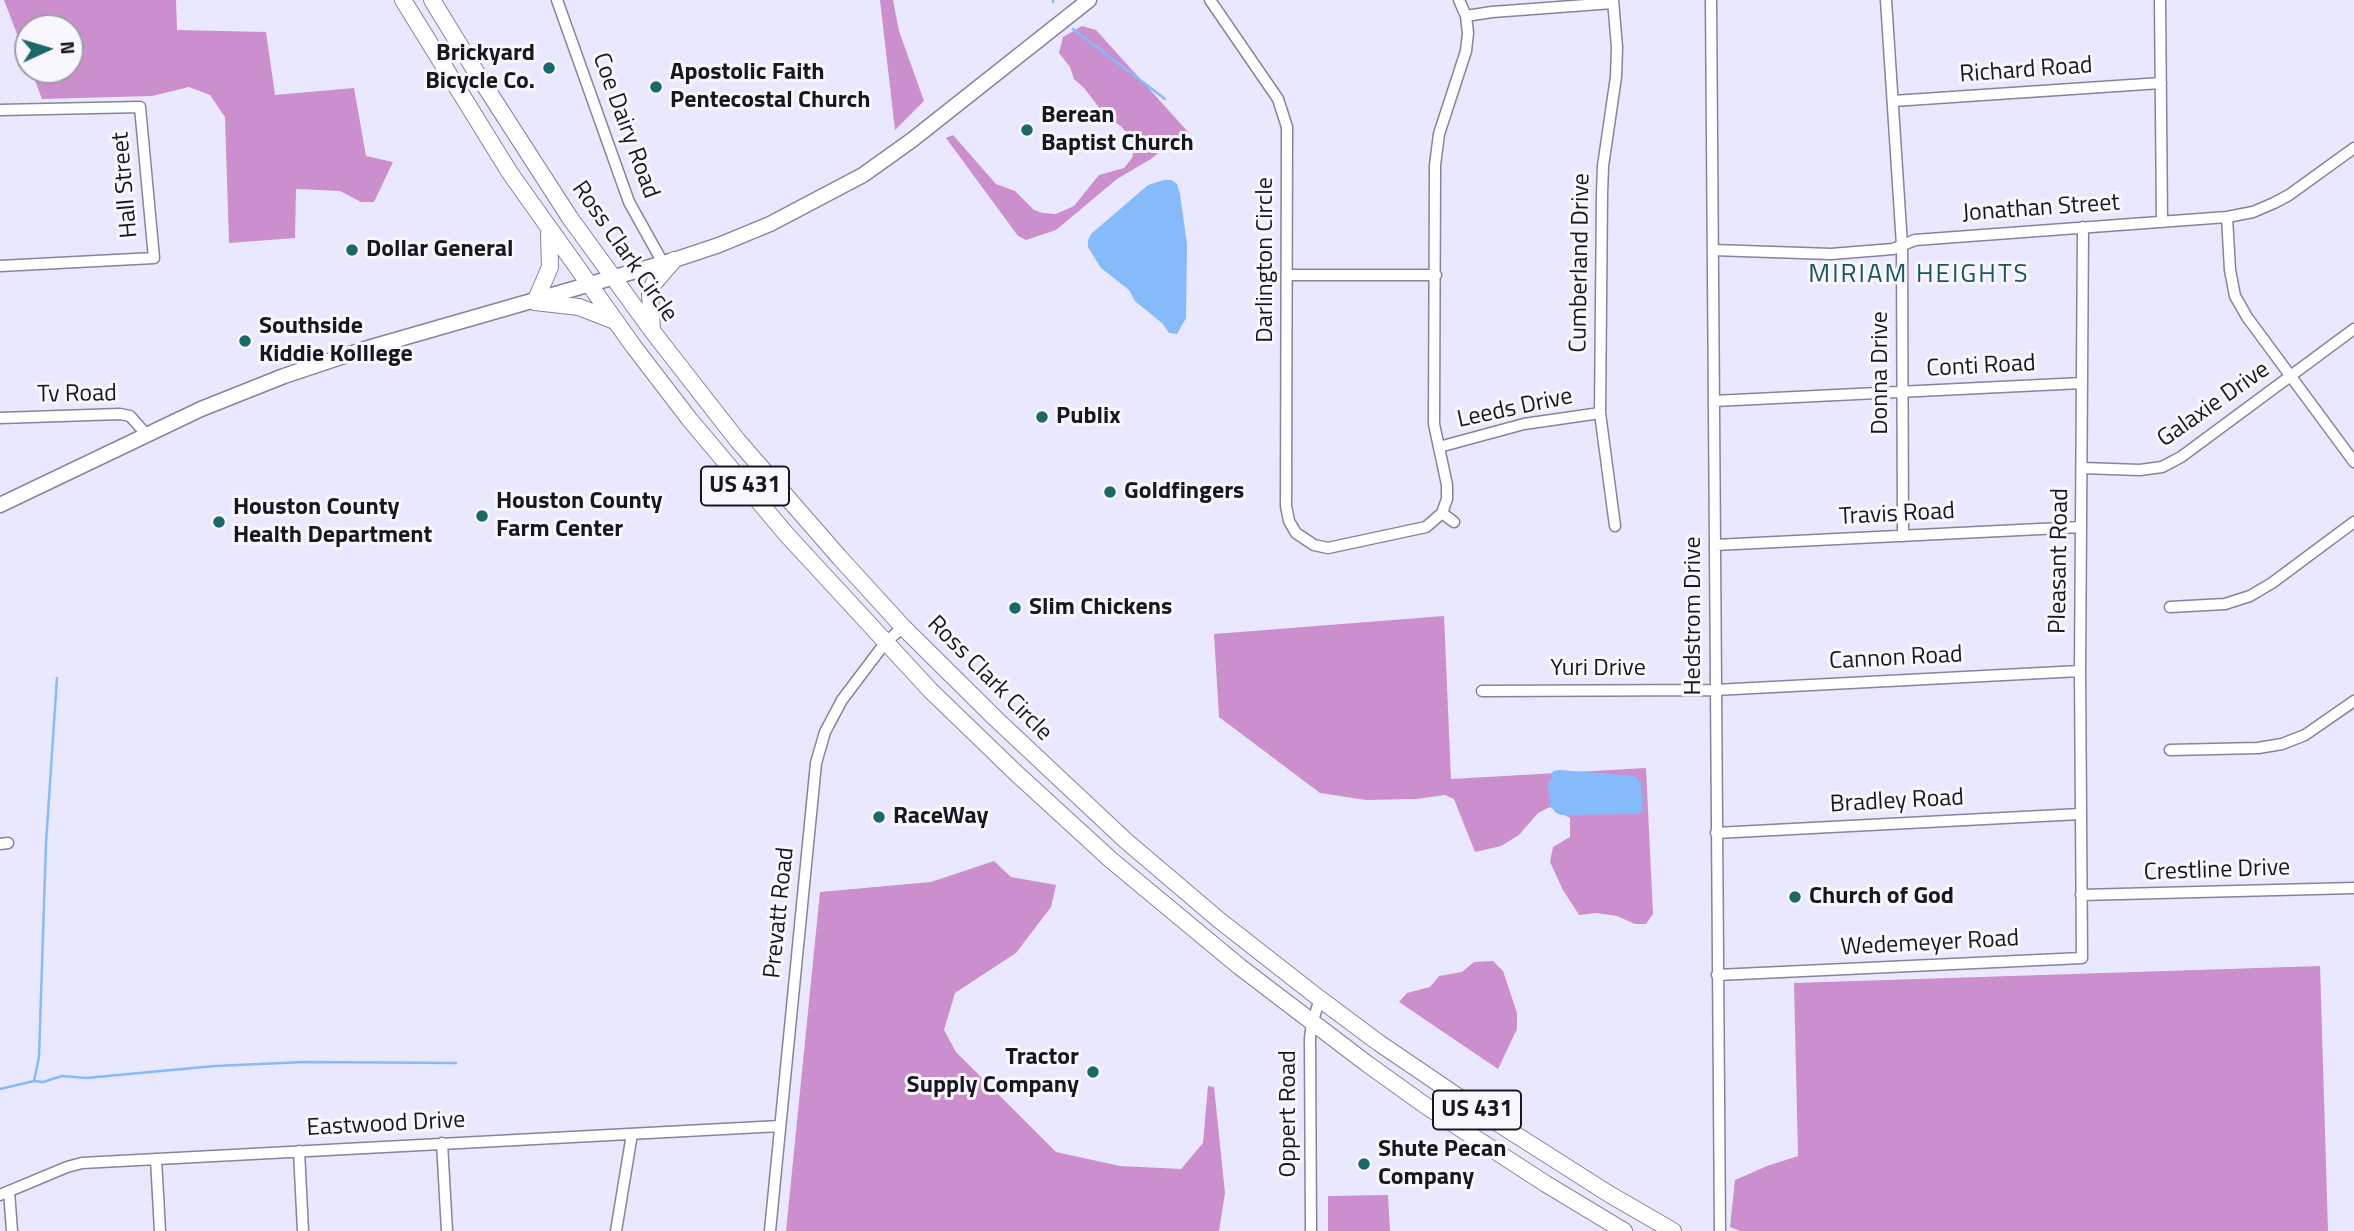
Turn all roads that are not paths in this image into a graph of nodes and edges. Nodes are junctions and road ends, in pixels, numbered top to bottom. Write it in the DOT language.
graph roads {
  1 [pos="403,0"];
  2 [pos="432,0"];
  3 [pos="557,0"];
  4 [pos="1089,0"];
  5 [pos="1210,0"];
  6 [pos="1459,0"];
  7 [pos="1711,0"];
  8 [pos="1886,0"];
  9 [pos="2160,0"];
  10 [pos="1613,1"];
  11 [pos="1466,16"];
  12 [pos="2161,83"];
  13 [pos="1893,101"];
  14 [pos="0,110"];
  15 [pos="2354,148"];
  16 [pos="2227,217"];
  17 [pos="2162,222"];
  18 [pos="2084,227"];
  19 [pos="548,228"];
  20 [pos="1902,245"];
  21 [pos="1713,250"];
  22 [pos="669,262"];
  23 [pos="0,266"];
  24 [pos="1287,275"];
  25 [pos="1436,275"];
  26 [pos="612,277"];
  27 [pos="588,284"];
  28 [pos="535,302"];
  29 [pos="615,321"];
  30 [pos="2354,329"];
  31 [pos="653,332"];
  32 [pos="2290,376"];
  33 [pos="2082,383"];
  34 [pos="1902,392"];
  35 [pos="1714,401"];
  36 [pos="1600,413"];
  37 [pos="0,418"];
  38 [pos="146,434"];
  39 [pos="1439,447"];
  40 [pos="2354,462"];
  41 [pos="2082,468"];
  42 [pos="0,505"];
  43 [pos="1442,513"];
  44 [pos="1454,522"];
  45 [pos="2354,522"];
  46 [pos="1615,526"];
  47 [pos="2081,527"];
  48 [pos="815,530"];
  49 [pos="787,535"];
  50 [pos="1903,536"];
  51 [pos="1715,545"];
  52 [pos="2170,607"];
  53 [pos="903,627"];
  54 [pos="885,643"];
  55 [pos="2080,671"];
  56 [pos="1715,690"];
  57 [pos="1482,691"];
  58 [pos="2353,703"];
  59 [pos="2170,750"];
  60 [pos="2080,814"];
  61 [pos="1716,833"];
  62 [pos="1125,840"];
  63 [pos="1111,860"];
  64 [pos="2354,888"];
  65 [pos="2081,895"];
  66 [pos="1717,975"];
  67 [pos="1320,999"];
  68 [pos="1312,1023"];
  69 [pos="780,1126"];
  70 [pos="632,1134"];
  71 [pos="442,1143"];
  72 [pos="299,1151"];
  73 [pos="156,1159"];
  74 [pos="5,1193"];
  75 [pos="12,1231"];
  76 [pos="160,1231"];
  77 [pos="303,1231"];
  78 [pos="447,1231"];
  79 [pos="616,1231"];
  80 [pos="770,1231"];
  81 [pos="1311,1231"];
  82 [pos="1624,1231"];
  83 [pos="1673,1231"];
  84 [pos="1720,1231"];
  1 -- 19 [label="highway, Ross Clark Circle / US 431"];
  2 -- 26 [label="highway, Ross Clark Circle / US 431"];
  3 -- 22 [label="street, Coe Dairy Road"];
  4 -- 22 [label="main road"];
  5 -- 24 [label="street, Darlington Circle"];
  6 -- 11 [label="street"];
  7 -- 21 [label="street, Hedstrom Drive"];
  8 -- 13 [label="street, Donna Drive"];
  9 -- 12 [label="street"];
  10 -- 11 [label="street"];
  10 -- 36 [label="street, Cumberland Drive"];
  11 -- 25 [label="street"];
  12 -- 13 [label="street, Richard Road"];
  12 -- 17 [label="street"];
  13 -- 20 [label="street, Donna Drive"];
  14 -- 23 [label="street, Hall Street"];
  15 -- 16 [label="street, Jonathan Street"];
  16 -- 17 [label="street, Jonathan Street"];
  16 -- 32 [label="street"];
  17 -- 18 [label="street, Jonathan Street"];
  18 -- 20 [label="street, Jonathan Street"];
  18 -- 33 [label="street, Pleasant Road"];
  19 -- 27 [label="highway, Ross Clark Circle / US 431"];
  19 -- 28 [label="highway"];
  20 -- 21 [label="street, Jonathan Street"];
  20 -- 34 [label="street, Donna Drive"];
  21 -- 35 [label="street, Hedstrom Drive"];
  22 -- 26 [label="main road"];
  22 -- 31 [label="highway"];
  24 -- 25 [label="street"];
  24 -- 43 [label="street, Darlington Circle"];
  25 -- 39 [label="street"];
  26 -- 27 [label="main road"];
  26 -- 31 [label="highway, Ross Clark Circle / US 431"];
  27 -- 28 [label="main road"];
  27 -- 29 [label="highway, Ross Clark Circle / US 431"];
  28 -- 29 [label="highway"];
  28 -- 38 [label="main road"];
  29 -- 49 [label="highway, Ross Clark Circle / US 431"];
  30 -- 32 [label="street, Galaxie Drive"];
  31 -- 48 [label="highway, Ross Clark Circle / US 431"];
  32 -- 40 [label="street"];
  32 -- 41 [label="street, Galaxie Drive"];
  33 -- 34 [label="street, Conti Road"];
  33 -- 41 [label="street, Pleasant Road"];
  34 -- 35 [label="street, Conti Road"];
  34 -- 50 [label="street, Donna Drive"];
  35 -- 51 [label="street, Hedstrom Drive"];
  36 -- 39 [label="street, Leeds Drive"];
  36 -- 46 [label="street, Cumberland Drive"];
  37 -- 38 [label="street, Tv Road"];
  38 -- 42 [label="main road"];
  39 -- 43 [label="street"];
  41 -- 47 [label="street, Pleasant Road"];
  43 -- 44 [label="street"];
  45 -- 52 [label="street"];
  47 -- 50 [label="street, Travis Road"];
  47 -- 55 [label="street, Pleasant Road"];
  48 -- 49 [label="highway"];
  48 -- 53 [label="highway, Ross Clark Circle / US 431"];
  49 -- 54 [label="highway, Ross Clark Circle / US 431"];
  50 -- 51 [label="street, Travis Road"];
  51 -- 56 [label="street, Hedstrom Drive"];
  53 -- 54 [label="street, Prevatt Road"];
  53 -- 62 [label="highway, Ross Clark Circle / US 431"];
  54 -- 63 [label="highway, Ross Clark Circle / US 431"];
  54 -- 69 [label="street, Prevatt Road"];
  55 -- 56 [label="street, Cannon Road"];
  55 -- 60 [label="street, Pleasant Road"];
  56 -- 57 [label="street, Yuri Drive"];
  56 -- 61 [label="street, Hedstrom Drive"];
  58 -- 59 [label="street"];
  60 -- 61 [label="street, Bradley Road"];
  60 -- 65 [label="street, Pleasant Road"];
  61 -- 66 [label="street, Hedstrom Drive"];
  62 -- 63 [label="highway"];
  62 -- 67 [label="highway, Ross Clark Circle / US 431"];
  63 -- 68 [label="highway, Ross Clark Circle / US 431"];
  64 -- 65 [label="street, Crestline Drive"];
  65 -- 66 [label="street, Wedemeyer Road"];
  66 -- 84 [label="street, Hedstrom Drive"];
  67 -- 68 [label="street, Oppert Road"];
  67 -- 83 [label="highway, Ross Clark Circle / US 431"];
  68 -- 81 [label="street, Oppert Road"];
  68 -- 82 [label="highway, Ross Clark Circle / US 431"];
  69 -- 70 [label="street, Eastwood Drive"];
  69 -- 80 [label="street, Prevatt Road"];
  70 -- 71 [label="street, Eastwood Drive"];
  70 -- 79 [label="street"];
  71 -- 72 [label="street, Eastwood Drive"];
  71 -- 78 [label="street"];
  72 -- 73 [label="street, Eastwood Drive"];
  72 -- 77 [label="street"];
  73 -- 74 [label="street, Eastwood Drive"];
  73 -- 76 [label="street"];
  74 -- 75 [label="street"];
}
